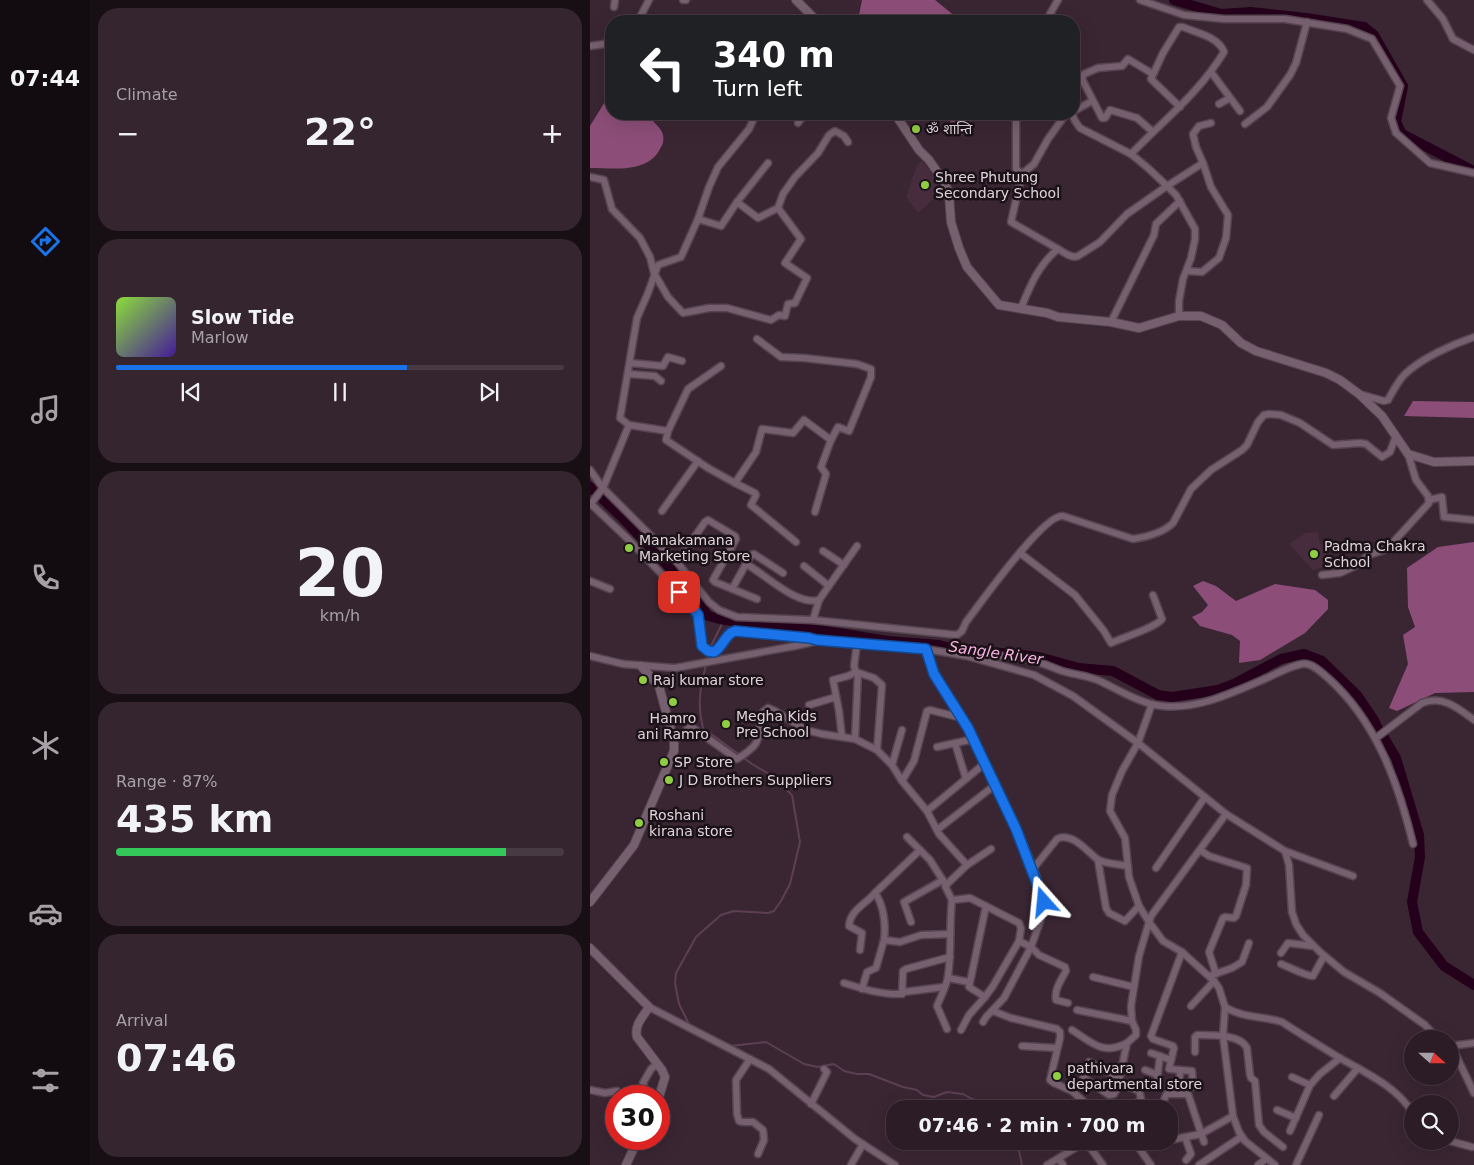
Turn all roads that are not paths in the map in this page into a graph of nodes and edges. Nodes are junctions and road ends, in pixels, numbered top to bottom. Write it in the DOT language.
graph roads {
  1 [pos="649,0"];
  2 [pos="796,0"];
  3 [pos="1058,0"];
  4 [pos="1140,0"];
  5 [pos="1427,0"];
  6 [pos="641,15"];
  7 [pos="810,15"];
  8 [pos="1049,15"];
  9 [pos="1306,22"];
  10 [pos="605,43"];
  11 [pos="590,46"];
  12 [pos="1474,50"];
  13 [pos="1211,72"];
  14 [pos="1153,74"];
  15 [pos="1230,98"];
  16 [pos="1092,101"];
  17 [pos="1219,104"];
  18 [pos="1180,107"];
  19 [pos="1080,108"];
  20 [pos="1240,111"];
  21 [pos="753,120"];
  22 [pos="800,120"];
  23 [pos="899,120"];
  24 [pos="1016,120"];
  25 [pos="1062,120"];
  26 [pos="1075,120"];
  27 [pos="798,123"];
  28 [pos="1211,123"];
  29 [pos="1245,124"];
  30 [pos="1153,132"];
  31 [pos="848,142"];
  32 [pos="1131,154"];
  33 [pos="768,163"];
  34 [pos="1203,163"];
  35 [pos="1474,173"];
  36 [pos="1022,174"];
  37 [pos="590,177"];
  38 [pos="1167,186"];
  39 [pos="1180,201"];
  40 [pos="737,202"];
  41 [pos="778,208"];
  42 [pos="698,219"];
  43 [pos="1058,249"];
  44 [pos="1187,271"];
  45 [pos="654,273"];
  46 [pos="1020,308"];
  47 [pos="1179,316"];
  48 [pos="1111,322"];
  49 [pos="1474,337"];
  50 [pos="757,339"];
  51 [pos="682,361"];
  52 [pos="630,362"];
  53 [pos="720,366"];
  54 [pos="629,374"];
  55 [pos="661,381"];
  56 [pos="1359,394"];
  57 [pos="629,426"];
  58 [pos="668,431"];
  59 [pos="1396,436"];
  60 [pos="831,440"];
  61 [pos="1408,454"];
  62 [pos="698,461"];
  63 [pos="1474,461"];
  64 [pos="590,470"];
  65 [pos="735,482"];
  66 [pos="602,490"];
  67 [pos="1429,500"];
  68 [pos="591,503"];
  69 [pos="662,511"];
  70 [pos="816,512"];
  71 [pos="1474,520"];
  72 [pos="796,542"];
  73 [pos="857,546"];
  74 [pos="823,551"];
  75 [pos="1020,553"];
  76 [pos="676,562"];
  77 [pos="746,564"];
  78 [pos="844,565"];
  79 [pos="804,566"];
  80 [pos="783,573"];
  81 [pos="1322,575"];
  82 [pos="590,582"];
  83 [pos="829,586"];
  84 [pos="610,588"];
  85 [pos="732,589"];
  86 [pos="1153,595"];
  87 [pos="757,599"];
  88 [pos="819,600"];
  89 [pos="813,620"];
  90 [pos="817,640"];
  91 [pos="857,644"];
  92 [pos="926,649"];
  93 [pos="590,656"];
  94 [pos="967,656"];
  95 [pos="641,666"];
  96 [pos="857,673"];
  97 [pos="836,697"];
  98 [pos="1152,704"];
  99 [pos="809,705"];
  100 [pos="962,718"];
  101 [pos="1474,720"];
  102 [pos="902,730"];
  103 [pos="842,737"];
  104 [pos="1376,738"];
  105 [pos="855,739"];
  106 [pos="974,739"];
  107 [pos="674,741"];
  108 [pos="955,743"];
  109 [pos="1138,743"];
  110 [pos="937,747"];
  111 [pos="877,750"];
  112 [pos="984,764"];
  113 [pos="892,765"];
  114 [pos="966,778"];
  115 [pos="902,780"];
  116 [pos="995,785"];
  117 [pos="1205,797"];
  118 [pos="927,811"];
  119 [pos="1226,814"];
  120 [pos="937,830"];
  121 [pos="908,837"];
  122 [pos="1413,844"];
  123 [pos="991,849"];
  124 [pos="920,850"];
  125 [pos="1200,850"];
  126 [pos="1285,851"];
  127 [pos="1098,860"];
  128 [pos="966,865"];
  129 [pos="1128,866"];
  130 [pos="1156,868"];
  131 [pos="1033,869"];
  132 [pos="1352,876"];
  133 [pos="944,883"];
  134 [pos="876,893"];
  135 [pos="952,900"];
  136 [pos="590,902"];
  137 [pos="986,906"];
  138 [pos="1139,906"];
  139 [pos="911,922"];
  140 [pos="1149,922"];
  141 [pos="950,934"];
  142 [pos="884,940"];
  143 [pos="1019,941"];
  144 [pos="1249,943"];
  145 [pos="1312,946"];
  146 [pos="1031,947"];
  147 [pos="590,948"];
  148 [pos="860,950"];
  149 [pos="1182,952"];
  150 [pos="1282,953"];
  151 [pos="1324,956"];
  152 [pos="950,957"];
  153 [pos="1281,964"];
  154 [pos="1093,977"];
  155 [pos="1215,977"];
  156 [pos="948,978"];
  157 [pos="969,982"];
  158 [pos="844,984"];
  159 [pos="944,987"];
  160 [pos="1134,987"];
  161 [pos="862,989"];
  162 [pos="903,992"];
  163 [pos="985,997"];
  164 [pos="1068,1003"];
  165 [pos="1191,1006"];
  166 [pos="649,1007"];
  167 [pos="1225,1007"];
  168 [pos="1077,1010"];
  169 [pos="993,1011"];
  170 [pos="1132,1020"];
  171 [pos="984,1022"];
  172 [pos="947,1029"];
  173 [pos="961,1030"];
  174 [pos="1072,1030"];
  175 [pos="1430,1030"];
  176 [pos="1223,1036"];
  177 [pos="1474,1042"];
  178 [pos="1127,1043"];
  179 [pos="1459,1045"];
  180 [pos="1022,1046"];
  181 [pos="1056,1048"];
  182 [pos="1195,1052"];
  183 [pos="1151,1053"];
  184 [pos="1160,1056"];
  185 [pos="1340,1058"];
  186 [pos="750,1059"];
  187 [pos="1171,1060"];
  188 [pos="1459,1063"];
  189 [pos="657,1064"];
  190 [pos="1358,1068"];
  191 [pos="824,1069"];
  192 [pos="1145,1070"];
  193 [pos="1180,1070"];
  194 [pos="1292,1077"];
  195 [pos="1120,1081"];
  196 [pos="644,1085"];
  197 [pos="663,1085"];
  198 [pos="1310,1085"];
  199 [pos="1193,1087"];
  200 [pos="590,1090"];
  201 [pos="605,1093"];
  202 [pos="1179,1094"];
  203 [pos="1474,1094"];
  204 [pos="1334,1096"];
  205 [pos="1082,1100"];
  206 [pos="1140,1100"];
  207 [pos="1165,1100"];
  208 [pos="1404,1100"];
  209 [pos="811,1104"];
  210 [pos="1277,1110"];
  211 [pos="1319,1115"];
  212 [pos="1234,1116"];
  213 [pos="1296,1118"];
  214 [pos="1290,1131"];
  215 [pos="1201,1134"];
  216 [pos="1185,1137"];
  217 [pos="1241,1137"];
  218 [pos="1178,1138"];
  219 [pos="1204,1142"];
  220 [pos="1459,1143"];
  221 [pos="863,1144"];
  222 [pos="1283,1147"];
  223 [pos="1472,1147"];
  224 [pos="633,1150"];
  225 [pos="1073,1150"];
  226 [pos="1092,1150"];
  227 [pos="1140,1150"];
  228 [pos="758,1154"];
  229 [pos="1059,1159"];
  230 [pos="1266,1159"];
  231 [pos="1186,1160"];
  232 [pos="626,1165"];
  233 [pos="851,1165"];
  234 [pos="893,1165"];
  235 [pos="1047,1165"];
  236 [pos="1063,1165"];
  237 [pos="1103,1165"];
  238 [pos="1151,1165"];
  239 [pos="1199,1165"];
  240 [pos="1258,1165"];
  241 [pos="1275,1165"];
  242 [pos="1296,1165"];
  1 -- 6 [label="street"];
  2 -- 7 [label="street"];
  3 -- 8 [label="street"];
  4 -- 9 [label="street"];
  5 -- 12 [label="street"];
  9 -- 29 [label="street"];
  9 -- 35 [label="street"];
  10 -- 11 [label="street"];
  13 -- 14 [label="street"];
  13 -- 15 [label="street"];
  13 -- 18 [label="street"];
  14 -- 16 [label="street"];
  14 -- 18 [label="street"];
  15 -- 17 [label="street"];
  15 -- 20 [label="street"];
  16 -- 19 [label="street"];
  16 -- 30 [label="street"];
  18 -- 30 [label="street"];
  21 -- 42 [label="street"];
  22 -- 27 [label="street"];
  23 -- 46 [label="street"];
  24 -- 36 [label="street"];
  25 -- 36 [label="street"];
  26 -- 32 [label="street"];
  28 -- 34 [label="street"];
  30 -- 32 [label="street"];
  31 -- 41 [label="street"];
  32 -- 38 [label="street"];
  33 -- 40 [label="street"];
  34 -- 38 [label="street"];
  34 -- 44 [label="street"];
  36 -- 43 [label="street"];
  37 -- 45 [label="street"];
  38 -- 39 [label="street"];
  38 -- 43 [label="street"];
  39 -- 44 [label="street"];
  39 -- 48 [label="street"];
  40 -- 41 [label="street"];
  40 -- 42 [label="street"];
  41 -- 45 [label="street"];
  42 -- 45 [label="street"];
  43 -- 46 [label="street"];
  44 -- 47 [label="street"];
  45 -- 52 [label="street"];
  46 -- 48 [label="street"];
  47 -- 48 [label="street"];
  47 -- 56 [label="street"];
  49 -- 56 [label="street"];
  50 -- 60 [label="street"];
  51 -- 52 [label="street"];
  52 -- 54 [label="street"];
  53 -- 58 [label="street"];
  54 -- 55 [label="street"];
  54 -- 57 [label="street"];
  56 -- 59 [label="street"];
  57 -- 58 [label="street"];
  57 -- 66 [label="street"];
  58 -- 62 [label="street"];
  59 -- 61 [label="street"];
  59 -- 75 [label="street"];
  60 -- 65 [label="street"];
  60 -- 70 [label="street"];
  61 -- 63 [label="street"];
  61 -- 67 [label="street"];
  62 -- 65 [label="street"];
  62 -- 69 [label="street"];
  64 -- 66 [label="street"];
  65 -- 72 [label="street"];
  66 -- 68 [label="street"];
  66 -- 76 [label="street"];
  67 -- 71 [label="street"];
  67 -- 81 [label="street"];
  68 -- 90 [label="street"];
  73 -- 78 [label="street"];
  74 -- 78 [label="street"];
  75 -- 86 [label="street"];
  75 -- 89 [label="street"];
  76 -- 85 [label="street"];
  76 -- 89 [label="street"];
  77 -- 80 [label="street"];
  77 -- 85 [label="street"];
  77 -- 88 [label="street"];
  78 -- 83 [label="street"];
  79 -- 83 [label="street"];
  82 -- 84 [label="street"];
  83 -- 88 [label="street"];
  85 -- 87 [label="street"];
  88 -- 89 [label="street"];
  90 -- 91 [label="street"];
  90 -- 95 [label="street"];
  91 -- 92 [label="street"];
  91 -- 96 [label="street"];
  92 -- 94 [label="street"];
  92 -- 100 [label="street"];
  93 -- 95 [label="street"];
  94 -- 98 [label="street"];
  94 -- 109 [label="street"];
  95 -- 107 [label="street"];
  96 -- 97 [label="street"];
  96 -- 105 [label="street"];
  96 -- 111 [label="street"];
  97 -- 99 [label="street"];
  97 -- 103 [label="street"];
  98 -- 104 [label="street"];
  98 -- 109 [label="street"];
  100 -- 106 [label="street"];
  100 -- 115 [label="street"];
  101 -- 104 [label="street"];
  102 -- 113 [label="street"];
  103 -- 105 [label="street"];
  103 -- 107 [label="street"];
  104 -- 122 [label="street"];
  105 -- 111 [label="street"];
  106 -- 108 [label="street"];
  106 -- 112 [label="street"];
  107 -- 136 [label="street"];
  108 -- 110 [label="street"];
  108 -- 114 [label="street"];
  109 -- 117 [label="street"];
  109 -- 129 [label="street"];
  111 -- 113 [label="street"];
  112 -- 114 [label="street"];
  112 -- 116 [label="street"];
  113 -- 115 [label="street"];
  114 -- 118 [label="street"];
  115 -- 118 [label="street"];
  116 -- 120 [label="street"];
  116 -- 131 [label="street"];
  117 -- 119 [label="street"];
  117 -- 130 [label="street"];
  118 -- 120 [label="street"];
  119 -- 125 [label="street"];
  119 -- 126 [label="street"];
  120 -- 128 [label="street"];
  121 -- 124 [label="street"];
  123 -- 128 [label="street"];
  124 -- 133 [label="street"];
  124 -- 134 [label="street"];
  125 -- 140 [label="street"];
  125 -- 155 [label="street"];
  126 -- 132 [label="street"];
  126 -- 145 [label="street"];
  127 -- 129 [label="street"];
  127 -- 131 [label="street"];
  127 -- 138 [label="street"];
  128 -- 133 [label="street"];
  129 -- 138 [label="street"];
  131 -- 146 [label="street"];
  133 -- 135 [label="street"];
  133 -- 139 [label="street"];
  134 -- 142 [label="street"];
  134 -- 148 [label="street"];
  135 -- 137 [label="street"];
  135 -- 141 [label="street"];
  137 -- 143 [label="street"];
  137 -- 157 [label="street"];
  138 -- 140 [label="street"];
  140 -- 149 [label="street"];
  140 -- 160 [label="street"];
  141 -- 142 [label="street"];
  141 -- 152 [label="street"];
  142 -- 161 [label="street"];
  143 -- 146 [label="street"];
  143 -- 163 [label="street"];
  144 -- 155 [label="street"];
  145 -- 150 [label="street"];
  145 -- 151 [label="street"];
  146 -- 164 [label="street"];
  146 -- 169 [label="street"];
  147 -- 166 [label="street"];
  149 -- 155 [label="street"];
  149 -- 187 [label="street"];
  151 -- 153 [label="street"];
  151 -- 175 [label="street"];
  152 -- 156 [label="street"];
  152 -- 162 [label="street"];
  154 -- 160 [label="street"];
  155 -- 165 [label="street"];
  155 -- 167 [label="street"];
  156 -- 157 [label="street"];
  156 -- 159 [label="street"];
  157 -- 163 [label="street"];
  158 -- 161 [label="street"];
  159 -- 162 [label="street"];
  159 -- 172 [label="street"];
  160 -- 170 [label="street"];
  161 -- 162 [label="street"];
  163 -- 173 [label="street"];
  166 -- 186 [label="street"];
  166 -- 189 [label="street"];
  167 -- 176 [label="street"];
  167 -- 185 [label="street"];
  168 -- 170 [label="street"];
  169 -- 171 [label="street"];
  169 -- 181 [label="street"];
  170 -- 178 [label="street"];
  174 -- 178 [label="street"];
  176 -- 182 [label="street"];
  176 -- 212 [label="street"];
  176 -- 222 [label="street"];
  177 -- 179 [label="street"];
  178 -- 195 [label="street"];
  180 -- 181 [label="street"];
  181 -- 205 [label="street"];
  183 -- 184 [label="street"];
  184 -- 187 [label="street"];
  184 -- 192 [label="street"];
  185 -- 190 [label="street"];
  185 -- 198 [label="street"];
  186 -- 209 [label="street"];
  186 -- 228 [label="street"];
  187 -- 193 [label="street"];
  188 -- 203 [label="street"];
  189 -- 196 [label="street"];
  189 -- 197 [label="street"];
  190 -- 204 [label="street"];
  190 -- 208 [label="street"];
  191 -- 209 [label="street"];
  193 -- 199 [label="street"];
  193 -- 202 [label="street"];
  194 -- 198 [label="street"];
  195 -- 195 [label="street"];
  195 -- 206 [label="street"];
  198 -- 213 [label="street"];
  200 -- 201 [label="street"];
  202 -- 207 [label="street"];
  202 -- 215 [label="street"];
  209 -- 221 [label="street"];
  210 -- 213 [label="street"];
  211 -- 242 [label="street"];
  212 -- 215 [label="street"];
  212 -- 217 [label="street"];
  213 -- 214 [label="street"];
  215 -- 216 [label="street"];
  215 -- 219 [label="street"];
  216 -- 218 [label="street"];
  216 -- 231 [label="street"];
  217 -- 230 [label="street"];
  217 -- 239 [label="street"];
  220 -- 223 [label="street"];
  221 -- 233 [label="street"];
  221 -- 234 [label="street"];
  224 -- 232 [label="street"];
  225 -- 229 [label="street"];
  226 -- 237 [label="street"];
  227 -- 238 [label="street"];
  229 -- 235 [label="street"];
  229 -- 236 [label="street"];
  230 -- 240 [label="street"];
  230 -- 241 [label="street"];
}
